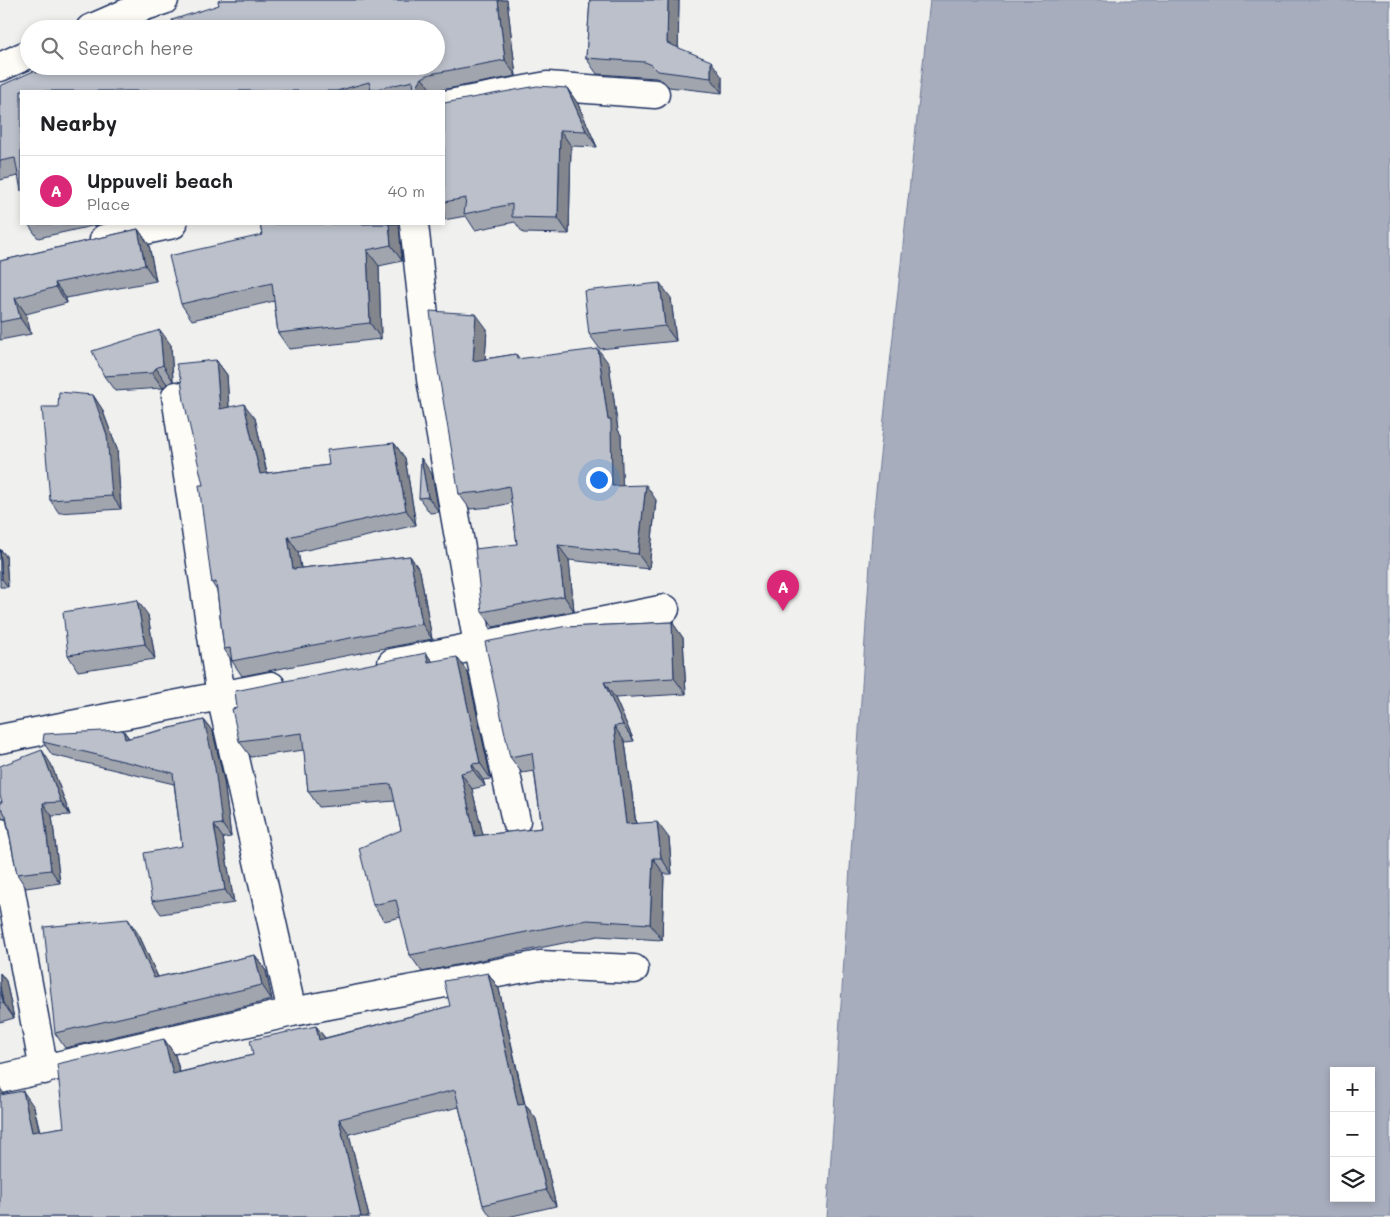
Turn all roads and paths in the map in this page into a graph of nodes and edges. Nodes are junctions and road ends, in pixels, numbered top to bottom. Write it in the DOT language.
graph roads {
  1 [pos="164,0"];
  2 [pos="112,20"];
  3 [pos="20,58"];
  4 [pos="0,67"];
  5 [pos="656,94"];
  6 [pos="445,105"];
  7 [pos="168,225"];
  8 [pos="414,225"];
  9 [pos="77,245"];
  10 [pos="176,396"];
  11 [pos="665,609"];
  12 [pos="478,646"];
  13 [pos="364,668"];
  14 [pos="297,681"];
  15 [pos="221,696"];
  16 [pos="0,740"];
  17 [pos="516,821"];
  18 [pos="0,833"];
  19 [pos="634,969"];
  20 [pos="292,1012"];
  21 [pos="44,1070"];
  22 [pos="0,1079"];
  1 -- 2 [label="street"];
  3 -- 4 [label="street"];
  5 -- 6 [label="street"];
  7 -- 9 [label="street"];
  8 -- 12 [label="street"];
  10 -- 15 [label="street"];
  11 -- 12 [label="street"];
  12 -- 13 [label="street"];
  12 -- 17 [label="street"];
  14 -- 15 [label="street"];
  15 -- 16 [label="street"];
  15 -- 20 [label="street"];
  18 -- 21 [label="street"];
  19 -- 20 [label="street"];
  20 -- 21 [label="street"];
  21 -- 22 [label="street"];
}
